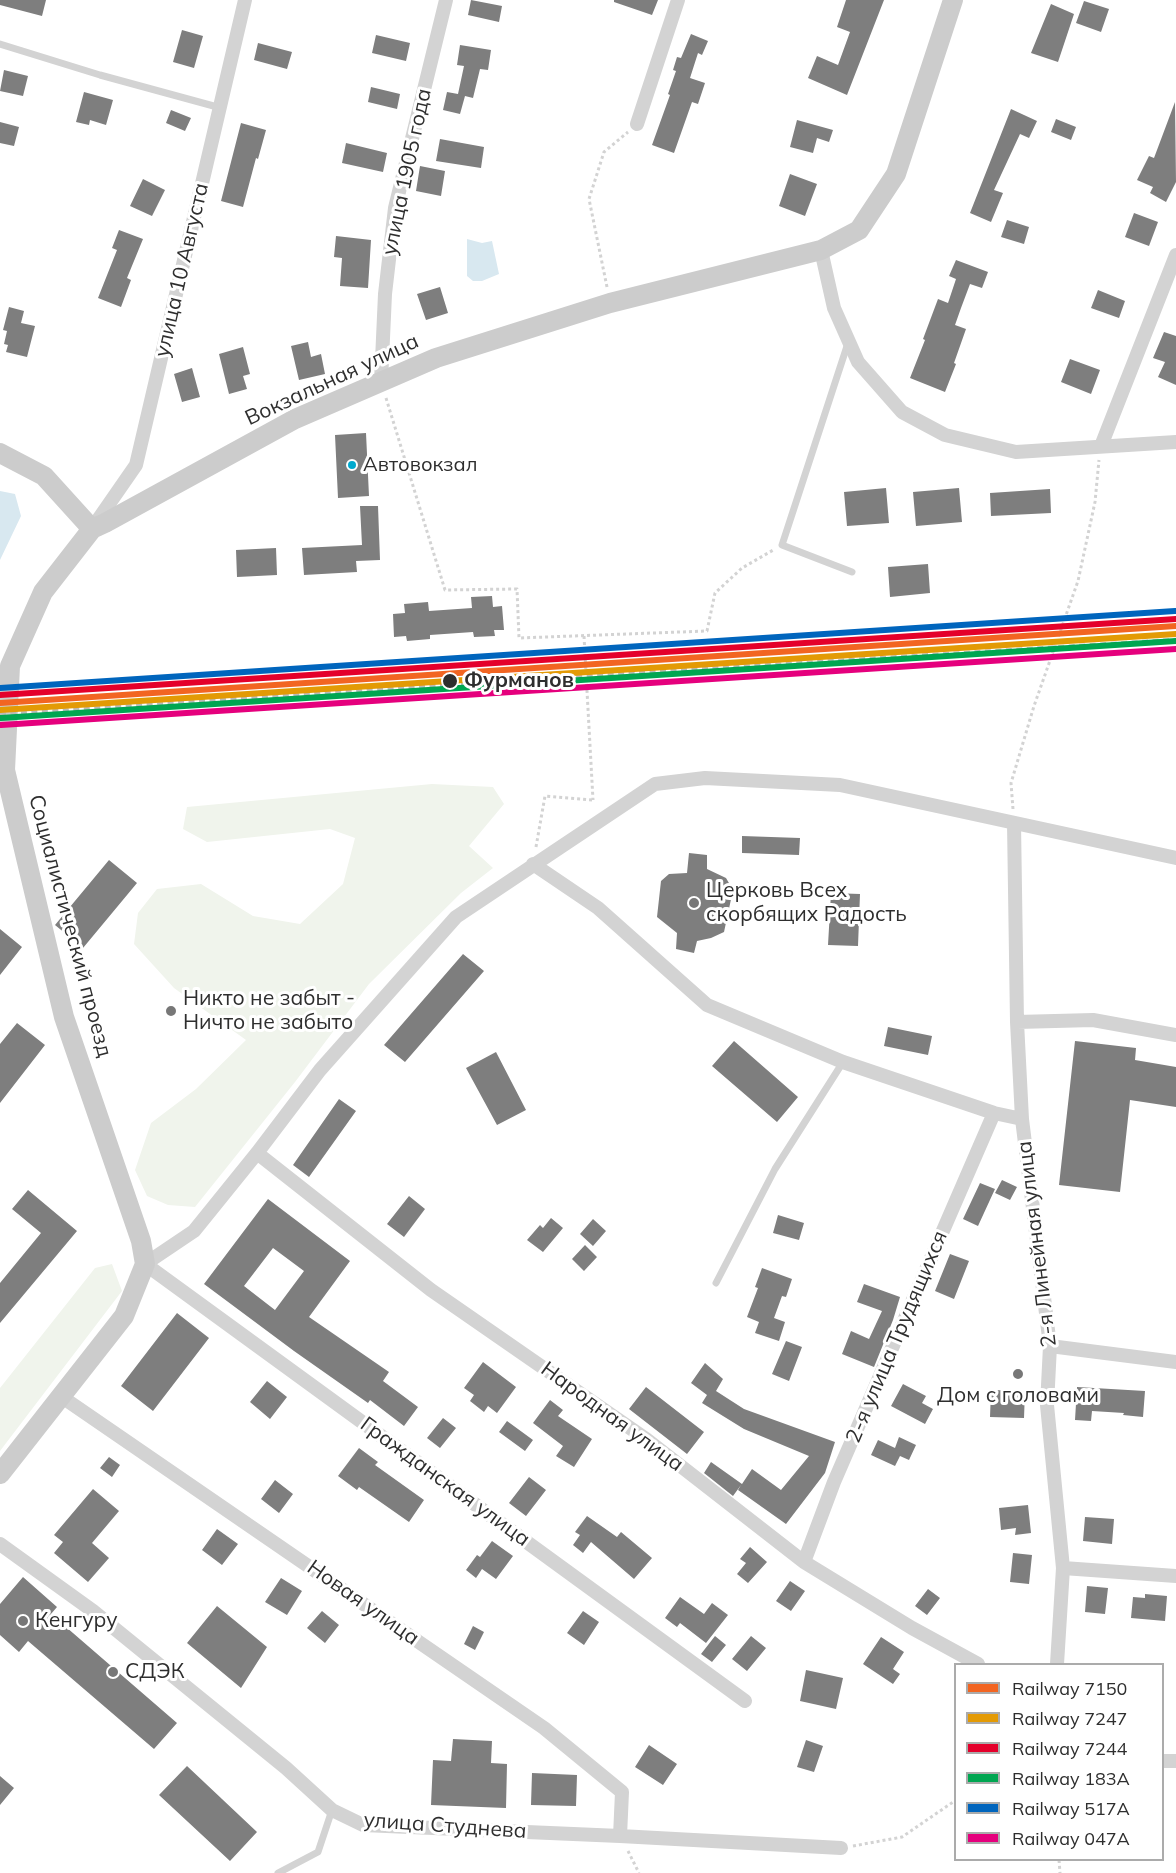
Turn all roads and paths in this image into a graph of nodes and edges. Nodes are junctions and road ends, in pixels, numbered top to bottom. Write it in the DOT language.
graph roads {
  1 [pos="245,0"];
  2 [pos="446,0"];
  3 [pos="678,0"];
  4 [pos="953,0"];
  5 [pos="0,44"];
  6 [pos="221,108"];
  7 [pos="637,124"];
  8 [pos="821,250"];
  9 [pos="1176,255"];
  10 [pos="610,303"];
  11 [pos="849,340"];
  12 [pos="381,382"];
  13 [pos="1176,442"];
  14 [pos="1101,446"];
  15 [pos="0,453"];
  16 [pos="92,529"];
  17 [pos="782,545"];
  18 [pos="852,572"];
  19 [pos="584,636"];
  20 [pos="2,772"];
  21 [pos="1014,823"];
  22 [pos="1176,858"];
  23 [pos="533,864"];
  24 [pos="1017,1022"];
  25 [pos="1176,1035"];
  26 [pos="843,1062"];
  27 [pos="994,1113"];
  28 [pos="1022,1119"];
  29 [pos="257,1153"];
  30 [pos="145,1264"];
  31 [pos="716,1283"];
  32 [pos="1050,1346"];
  33 [pos="1176,1362"];
  34 [pos="62,1397"];
  35 [pos="0,1474"];
  36 [pos="0,1544"];
  37 [pos="804,1562"];
  38 [pos="1063,1568"];
  39 [pos="1176,1576"];
  40 [pos="974,1663"];
  41 [pos="1057,1663"];
  42 [pos="745,1701"];
  43 [pos="954,1801"];
  44 [pos="332,1810"];
  45 [pos="620,1836"];
  46 [pos="841,1848"];
  47 [pos="278,1873"];
  48 [pos="639,1873"];
  1 -- 6 [label="street, улица 10 Августа"];
  2 -- 12 [label="street, улица 1905 года"];
  3 -- 7 [label="street"];
  4 -- 8 [label="main road, Вокзальная улица"];
  5 -- 6 [label="lane"];
  6 -- 16 [label="street, улица 10 Августа"];
  7 -- 10 [label="path"];
  8 -- 10 [label="main road, Вокзальная улица"];
  8 -- 11 [label="street"];
  9 -- 14 [label="street"];
  10 -- 12 [label="main road, Вокзальная улица"];
  11 -- 14 [label="street"];
  11 -- 17 [label="lane"];
  12 -- 16 [label="main road, Вокзальная улица"];
  12 -- 19 [label="path"];
  13 -- 14 [label="street"];
  14 -- 21 [label="path"];
  15 -- 16 [label="main road"];
  16 -- 20 [label="main road, Вокзальная улица"];
  17 -- 18 [label="lane"];
  17 -- 19 [label="path"];
  19 -- 23 [label="path, bridge"];
  20 -- 30 [label="main road, Социалистический проезд"];
  21 -- 22 [label="street"];
  21 -- 23 [label="street"];
  21 -- 24 [label="street, 2-я Линейная улица"];
  23 -- 26 [label="street"];
  23 -- 29 [label="street"];
  24 -- 25 [label="street"];
  24 -- 28 [label="street, 2-я Линейная улица"];
  26 -- 27 [label="street"];
  26 -- 31 [label="lane"];
  27 -- 28 [label="street"];
  27 -- 37 [label="street, 2-я улица Трудящихся"];
  28 -- 32 [label="street, 2-я Линейная улица"];
  29 -- 30 [label="street"];
  29 -- 37 [label="street, Народная улица"];
  30 -- 34 [label="main road"];
  30 -- 42 [label="street, Гражданская улица"];
  32 -- 33 [label="street"];
  32 -- 38 [label="street, 2-я Линейная улица"];
  34 -- 35 [label="main road"];
  34 -- 45 [label="street, Новая улица"];
  36 -- 44 [label="street, улица Студнева"];
  37 -- 40 [label="street, Народная улица"];
  38 -- 39 [label="street"];
  38 -- 41 [label="street, 2-я Линейная улица"];
  43 -- 46 [label="path"];
  44 -- 45 [label="street, улица Студнева"];
  44 -- 47 [label="lane"];
  45 -- 46 [label="street, улица Студнева"];
  45 -- 48 [label="path"];
}
